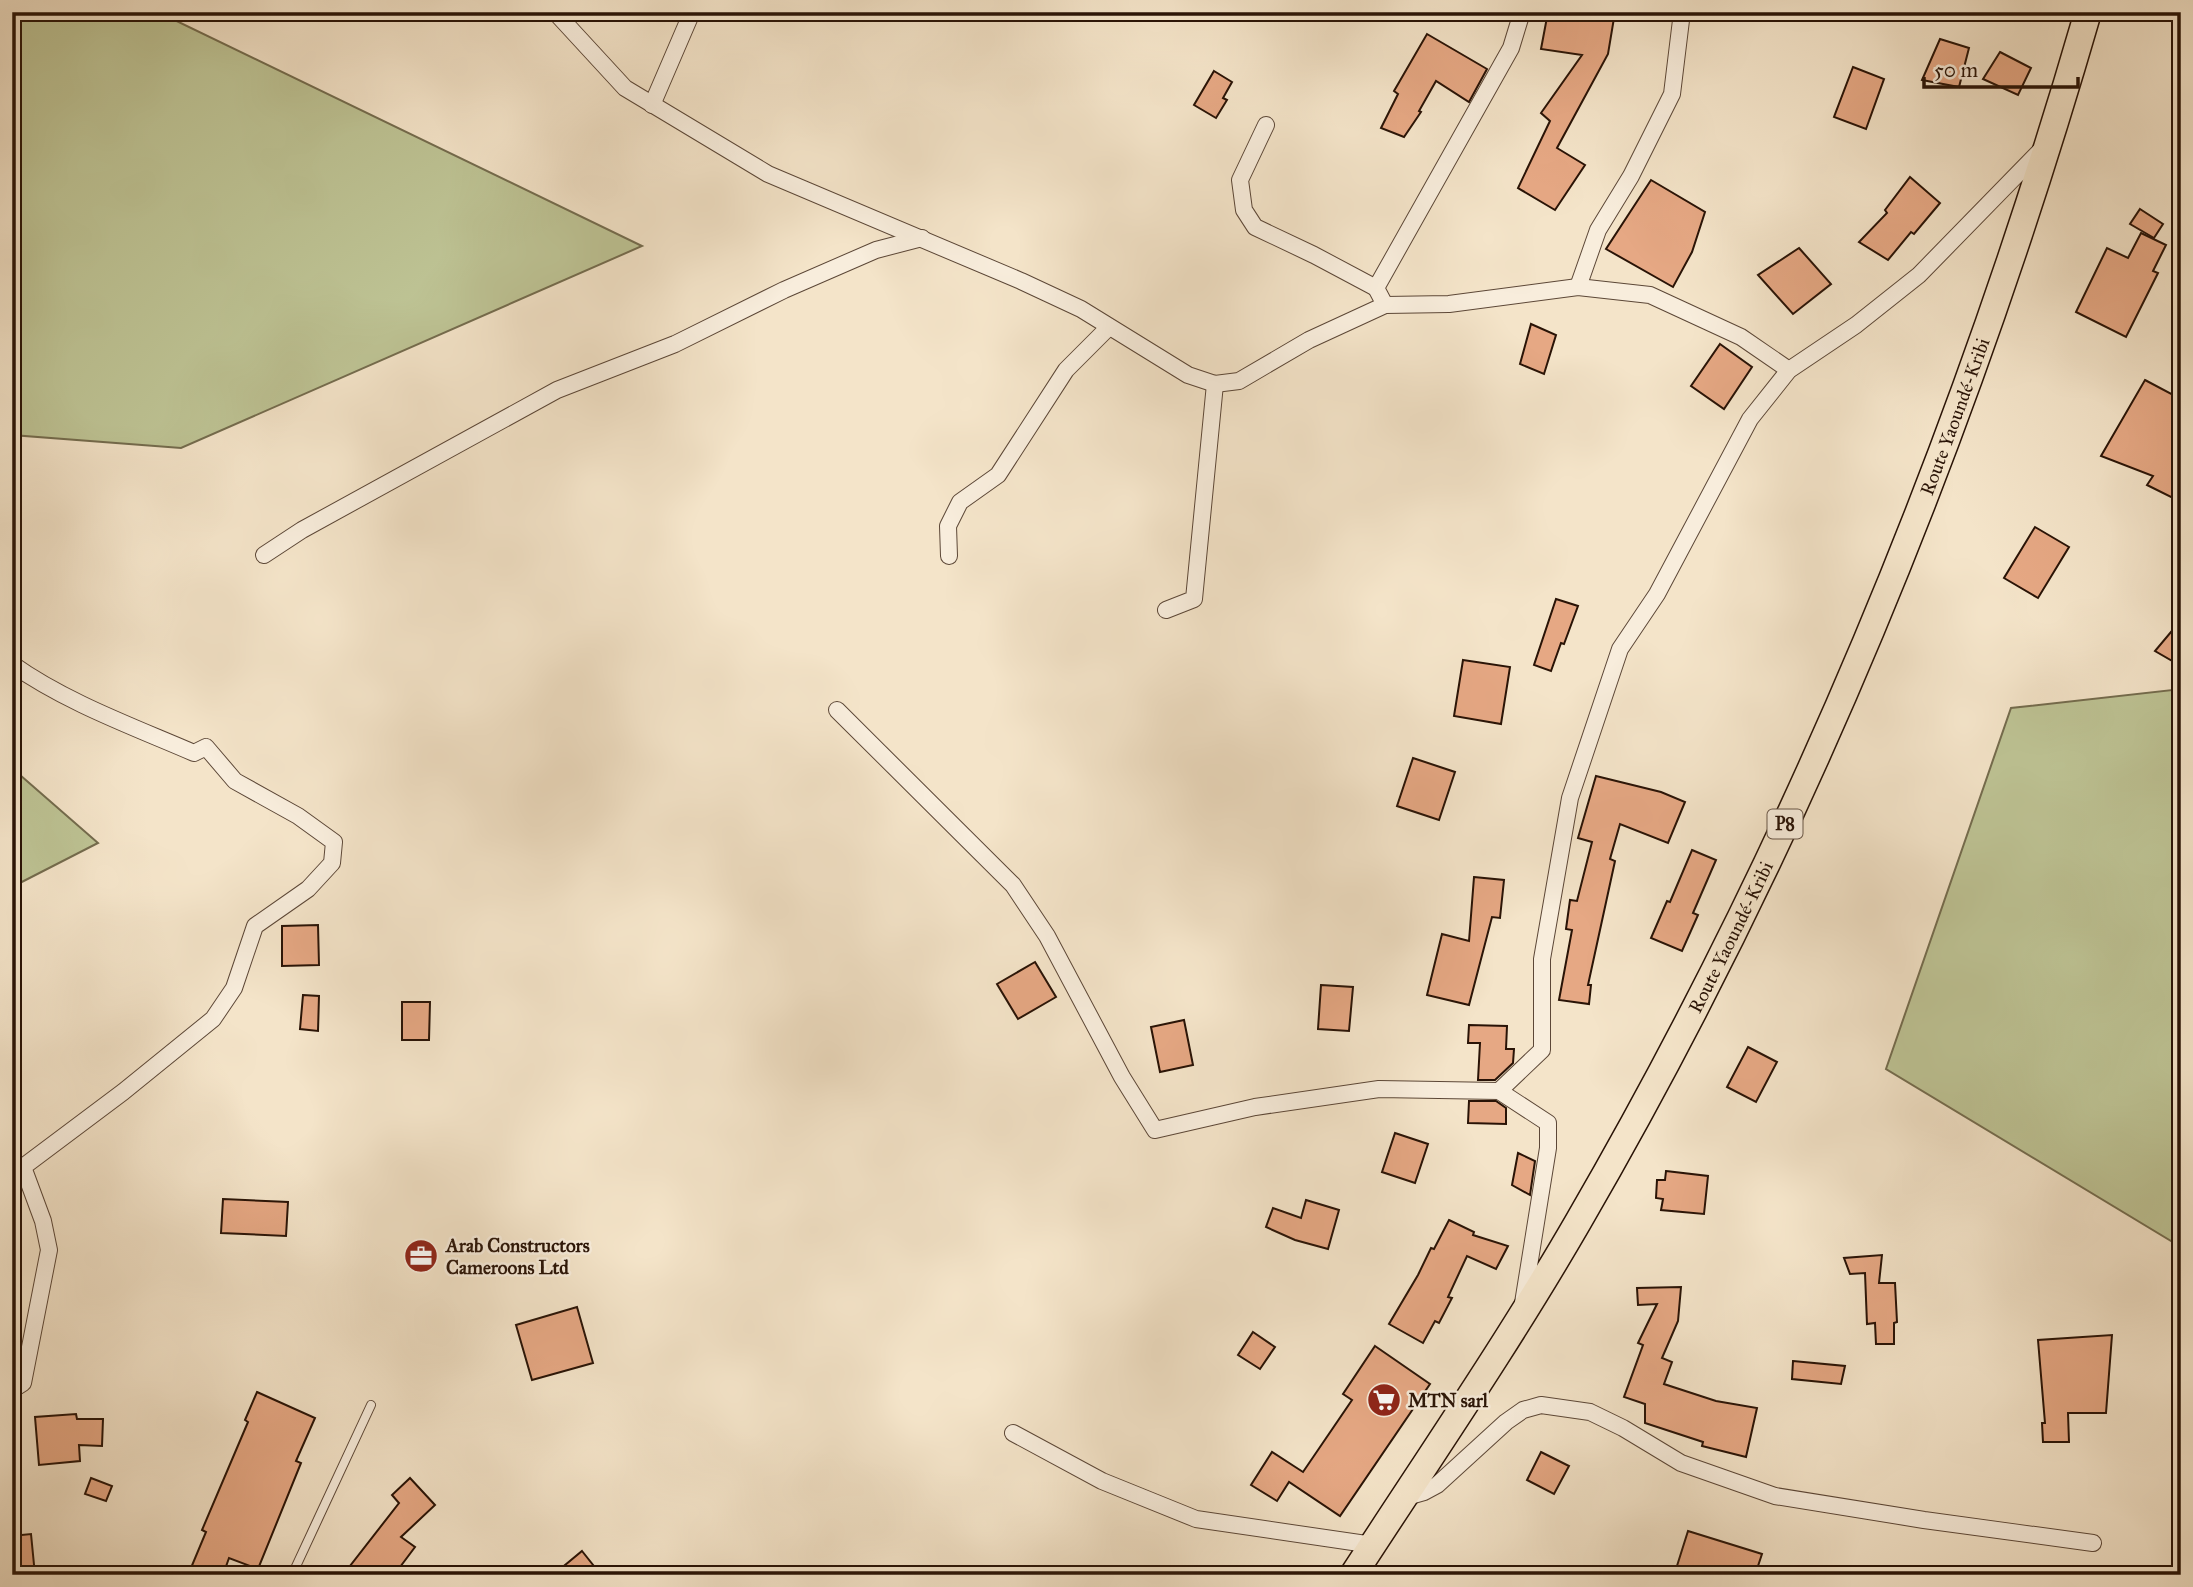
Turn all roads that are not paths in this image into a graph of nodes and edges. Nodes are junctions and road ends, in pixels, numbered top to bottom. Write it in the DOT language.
graph roads {
  1 [pos="555,12"];
  2 [pos="692,12"];
  3 [pos="1522,12"];
  4 [pos="1682,12"];
  5 [pos="2088,12"];
  6 [pos="652,105"];
  7 [pos="1266,125"];
  8 [pos="2051,140"];
  9 [pos="922,238"];
  10 [pos="1578,287"];
  11 [pos="1376,288"];
  12 [pos="1385,305"];
  13 [pos="1109,327"];
  14 [pos="1789,370"];
  15 [pos="1215,384"];
  16 [pos="264,555"];
  17 [pos="949,556"];
  18 [pos="1166,610"];
  19 [pos="12,664"];
  20 [pos="837,710"];
  21 [pos="1499,1091"];
  22 [pos="1521,1316"];
  23 [pos="12,1390"];
  24 [pos="370,1405"];
  25 [pos="1013,1433"];
  26 [pos="1403,1497"];
  27 [pos="2093,1544"];
  28 [pos="1373,1545"];
  29 [pos="292,1575"];
  30 [pos="1353,1575"];
  1 -- 6 [label="street"];
  2 -- 6 [label="street"];
  3 -- 11 [label="street"];
  4 -- 10 [label="street"];
  5 -- 8 [label="main road, Route Yaoundé-Kribi / P8"];
  6 -- 9 [label="street"];
  7 -- 11 [label="street"];
  8 -- 14 [label="street"];
  8 -- 22 [label="main road, Route Yaoundé-Kribi / P8"];
  9 -- 13 [label="street"];
  9 -- 16 [label="street"];
  10 -- 12 [label="street"];
  10 -- 14 [label="street"];
  11 -- 12 [label="street"];
  12 -- 15 [label="street"];
  13 -- 15 [label="street"];
  13 -- 17 [label="street"];
  14 -- 21 [label="street"];
  15 -- 18 [label="street"];
  19 -- 23 [label="street"];
  20 -- 21 [label="street"];
  21 -- 22 [label="street"];
  22 -- 26 [label="main road, Route Yaoundé-Kribi / P8"];
  24 -- 29 [label="lane"];
  25 -- 28 [label="street"];
  26 -- 27 [label="street"];
  26 -- 28 [label="main road, Route Yaoundé-Kribi / P8"];
  28 -- 30 [label="main road, Route Yaoundé-Kribi / P8"];
}
